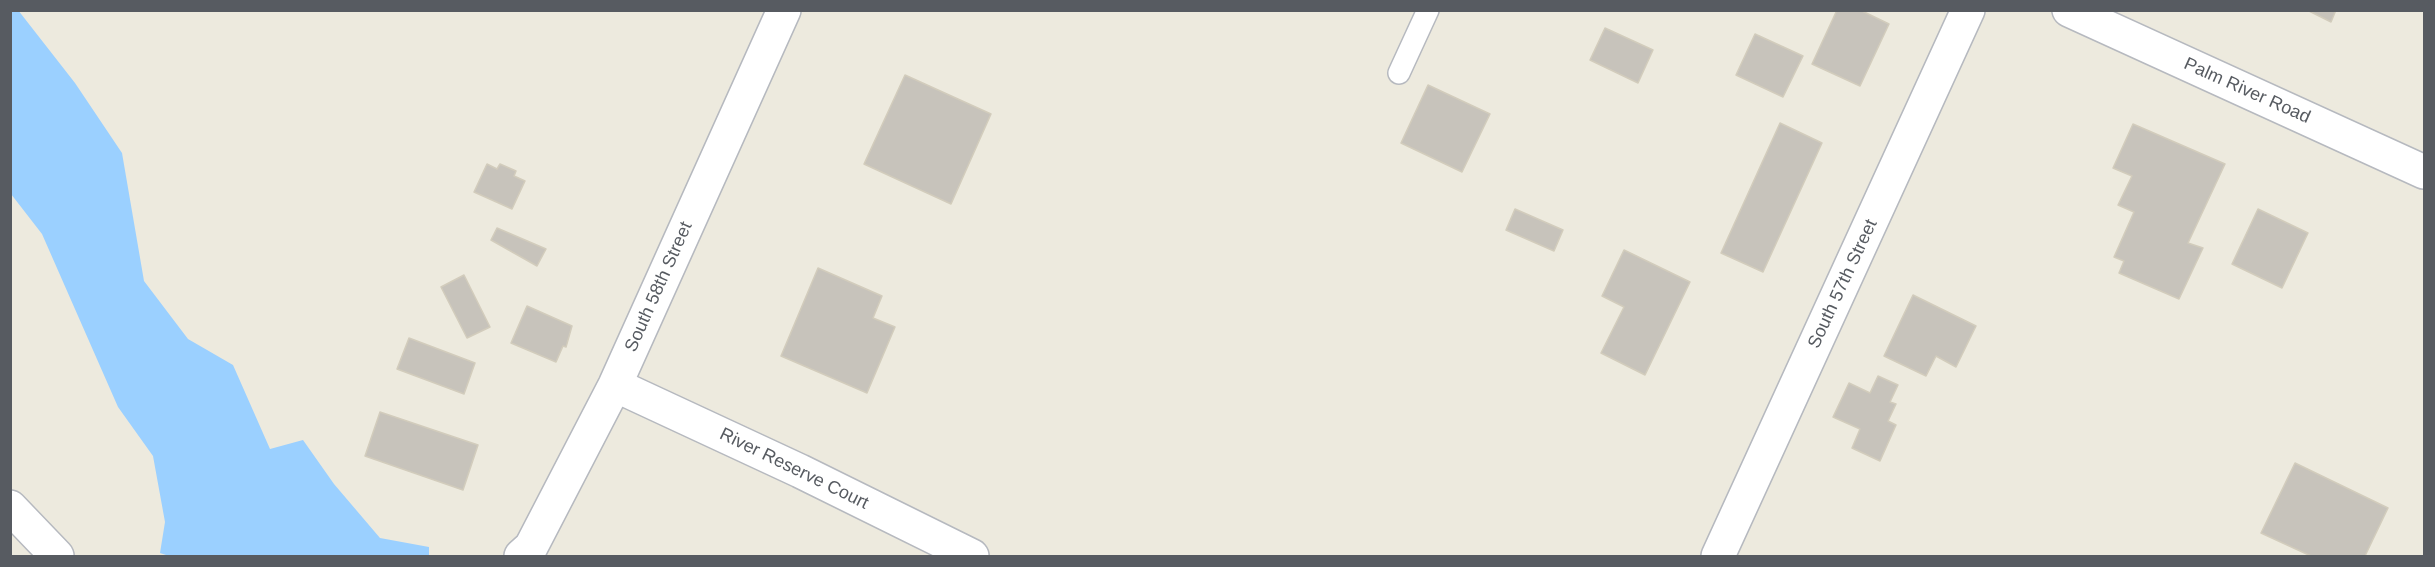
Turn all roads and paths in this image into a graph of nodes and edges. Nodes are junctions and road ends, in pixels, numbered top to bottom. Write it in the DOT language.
graph roads {
  1 [pos="784,10"];
  2 [pos="1428,10"];
  3 [pos="1968,10"];
  4 [pos="2068,10"];
  5 [pos="1399,73"];
  6 [pos="2424,172"];
  7 [pos="615,385"];
  8 [pos="10,507"];
  9 [pos="57,556"];
  10 [pos="521,556"];
  11 [pos="972,556"];
  12 [pos="1718,556"];
  1 -- 7 [label="street, South 58th Street"];
  2 -- 5 [label="lane"];
  3 -- 12 [label="street, South 57th Street"];
  4 -- 6 [label="street, Palm River Road"];
  7 -- 10 [label="street, South 58th Street"];
  7 -- 11 [label="street, River Reserve Court"];
  8 -- 9 [label="street"];
}
